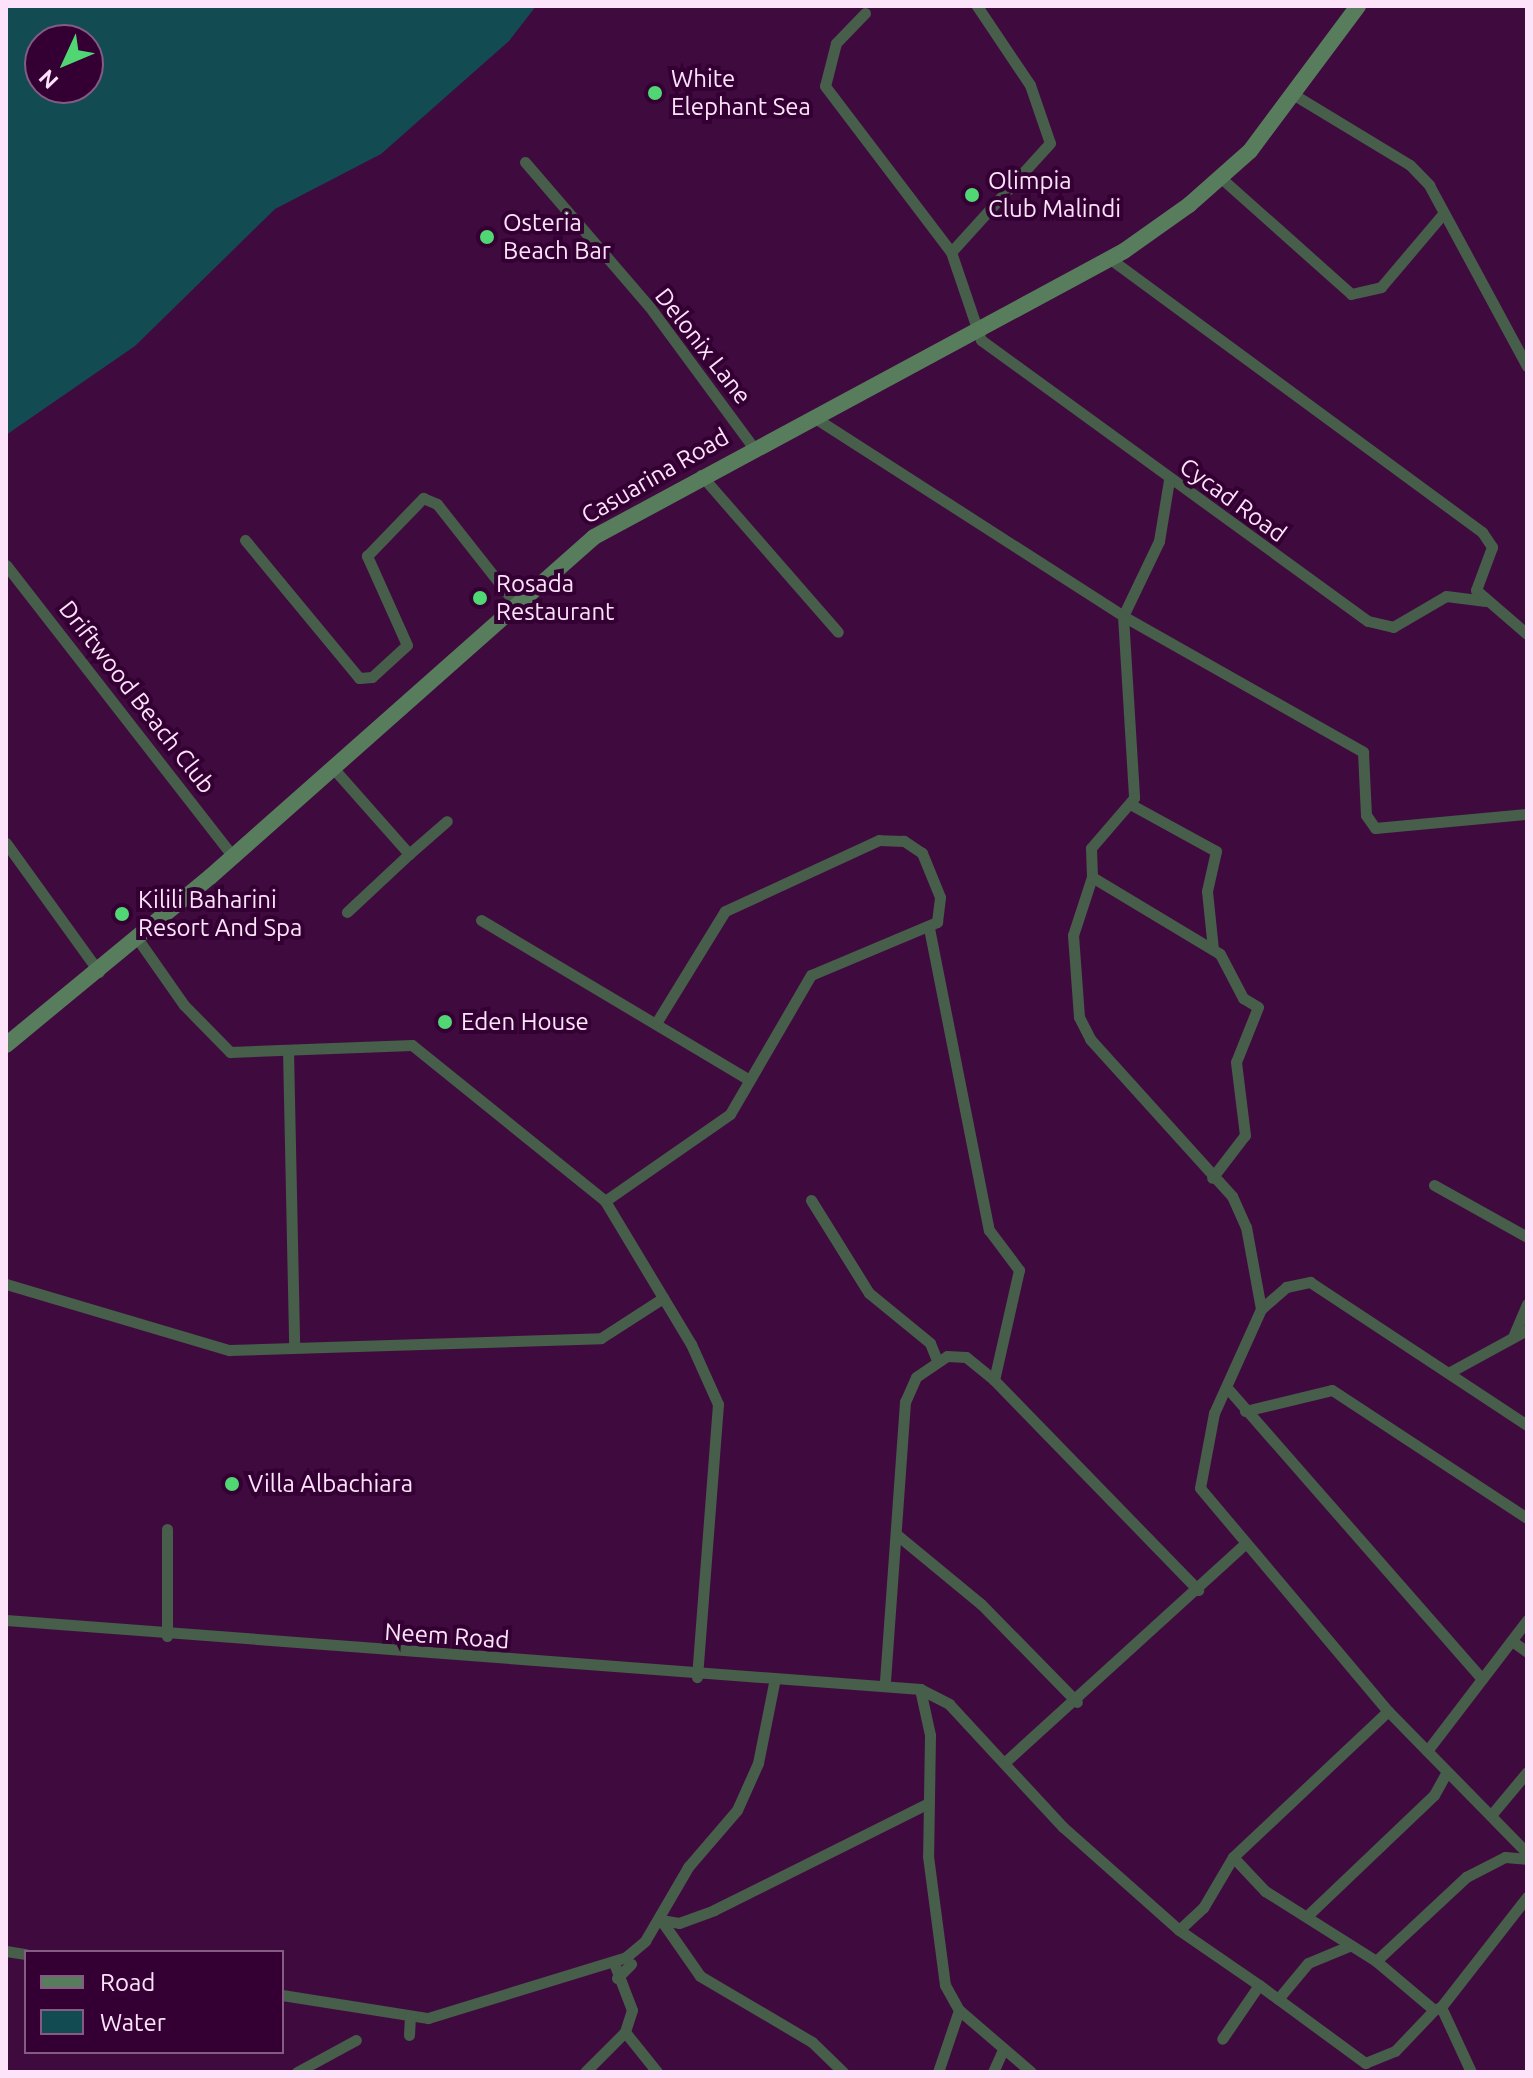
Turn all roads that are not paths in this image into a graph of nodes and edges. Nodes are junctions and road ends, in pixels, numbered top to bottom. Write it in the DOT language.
graph roads {
  1 [pos="977,6"];
  2 [pos="1358,6"];
  3 [pos="865,13"];
  4 [pos="1296,96"];
  5 [pos="525,162"];
  6 [pos="1221,178"];
  7 [pos="1443,214"];
  8 [pos="951,252"];
  9 [pos="1109,258"];
  10 [pos="975,328"];
  11 [pos="1527,366"];
  12 [pos="812,416"];
  13 [pos="753,447"];
  14 [pos="701,474"];
  15 [pos="1169,480"];
  16 [pos="245,540"];
  17 [pos="6,565"];
  18 [pos="1486,601"];
  19 [pos="516,604"];
  20 [pos="1123,616"];
  21 [pos="838,632"];
  22 [pos="1527,634"];
  23 [pos="333,768"];
  24 [pos="1130,804"];
  25 [pos="1527,814"];
  26 [pos="447,821"];
  27 [pos="6,843"];
  28 [pos="409,854"];
  29 [pos="233,857"];
  30 [pos="1092,877"];
  31 [pos="347,912"];
  32 [pos="481,920"];
  33 [pos="929,928"];
  34 [pos="137,938"];
  35 [pos="1213,949"];
  36 [pos="99,972"];
  37 [pos="658,1020"];
  38 [pos="6,1045"];
  39 [pos="288,1050"];
  40 [pos="748,1079"];
  41 [pos="1212,1178"];
  42 [pos="1434,1185"];
  43 [pos="811,1200"];
  44 [pos="605,1201"];
  45 [pos="1527,1237"];
  46 [pos="6,1284"];
  47 [pos="663,1298"];
  48 [pos="1527,1304"];
  49 [pos="1261,1309"];
  50 [pos="1527,1330"];
  51 [pos="1513,1337"];
  52 [pos="294,1347"];
  53 [pos="937,1360"];
  54 [pos="1450,1372"];
  55 [pos="994,1380"];
  56 [pos="1229,1390"];
  57 [pos="1245,1411"];
  58 [pos="1527,1425"];
  59 [pos="1527,1518"];
  60 [pos="167,1529"];
  61 [pos="896,1534"];
  62 [pos="1245,1544"];
  63 [pos="1198,1590"];
  64 [pos="6,1620"];
  65 [pos="1527,1620"];
  66 [pos="167,1636"];
  67 [pos="1512,1641"];
  68 [pos="1527,1652"];
  69 [pos="697,1677"];
  70 [pos="1482,1679"];
  71 [pos="885,1681"];
  72 [pos="774,1683"];
  73 [pos="920,1689"];
  74 [pos="1077,1702"];
  75 [pos="1388,1711"];
  76 [pos="1427,1751"];
  77 [pos="1004,1763"];
  78 [pos="1447,1772"];
  79 [pos="1527,1772"];
  80 [pos="929,1803"];
  81 [pos="1492,1814"];
  82 [pos="1527,1853"];
  83 [pos="1233,1857"];
  84 [pos="1527,1859"];
  85 [pos="1527,1897"];
  86 [pos="1307,1916"];
  87 [pos="661,1920"];
  88 [pos="1179,1930"];
  89 [pos="1349,1946"];
  90 [pos="1376,1961"];
  91 [pos="614,1963"];
  92 [pos="631,1964"];
  93 [pos="617,1978"];
  94 [pos="1259,1985"];
  95 [pos="284,1995"];
  96 [pos="1278,1999"];
  97 [pos="1438,2008"];
  98 [pos="959,2010"];
  99 [pos="410,2017"];
  100 [pos="625,2032"];
  101 [pos="409,2035"];
  102 [pos="1222,2039"];
  103 [pos="356,2040"];
  104 [pos="1002,2052"];
  105 [pos="297,2072"];
  106 [pos="585,2072"];
  107 [pos="657,2072"];
  108 [pos="843,2072"];
  109 [pos="938,2072"];
  110 [pos="993,2072"];
  111 [pos="1031,2072"];
  112 [pos="1471,2072"];
  1 -- 8 [label="street"];
  2 -- 4 [label="street, Casuarina Road"];
  3 -- 8 [label="street"];
  4 -- 6 [label="street, Casuarina Road"];
  4 -- 7 [label="street"];
  5 -- 13 [label="street, Delonix Lane"];
  6 -- 7 [label="street"];
  6 -- 9 [label="street, Casuarina Road"];
  7 -- 11 [label="street"];
  8 -- 10 [label="street"];
  9 -- 10 [label="street, Casuarina Road"];
  9 -- 18 [label="street"];
  10 -- 12 [label="street, Casuarina Road"];
  10 -- 15 [label="street, Cycad Road"];
  12 -- 13 [label="street, Casuarina Road"];
  12 -- 20 [label="street"];
  13 -- 14 [label="street, Casuarina Road"];
  14 -- 19 [label="street, Casuarina Road"];
  14 -- 21 [label="street"];
  15 -- 18 [label="street, Cycad Road"];
  15 -- 20 [label="street"];
  16 -- 19 [label="street"];
  17 -- 29 [label="street, Driftwood Beach Club"];
  18 -- 22 [label="street"];
  19 -- 23 [label="street, Casuarina Road"];
  20 -- 24 [label="street"];
  20 -- 25 [label="street"];
  23 -- 28 [label="street"];
  23 -- 29 [label="street, Casuarina Road"];
  24 -- 30 [label="street"];
  24 -- 35 [label="street"];
  26 -- 28 [label="street"];
  27 -- 36 [label="street"];
  28 -- 31 [label="street"];
  29 -- 34 [label="street, Casuarina Road"];
  30 -- 35 [label="street"];
  30 -- 41 [label="street"];
  32 -- 37 [label="street"];
  33 -- 37 [label="street"];
  33 -- 40 [label="street"];
  33 -- 55 [label="street"];
  34 -- 36 [label="street, Casuarina Road"];
  34 -- 39 [label="street"];
  35 -- 41 [label="street"];
  36 -- 38 [label="street, Casuarina Road"];
  37 -- 40 [label="street"];
  39 -- 44 [label="street"];
  39 -- 52 [label="street"];
  40 -- 44 [label="street"];
  41 -- 49 [label="street"];
  42 -- 45 [label="street"];
  43 -- 53 [label="street"];
  44 -- 47 [label="street"];
  46 -- 52 [label="street"];
  47 -- 52 [label="street"];
  47 -- 69 [label="street"];
  48 -- 51 [label="street"];
  49 -- 54 [label="street"];
  49 -- 56 [label="street"];
  50 -- 51 [label="street"];
  51 -- 54 [label="street"];
  53 -- 55 [label="street"];
  53 -- 61 [label="street"];
  54 -- 58 [label="street"];
  55 -- 63 [label="street"];
  56 -- 57 [label="street"];
  56 -- 62 [label="street"];
  57 -- 59 [label="street"];
  57 -- 70 [label="street"];
  60 -- 66 [label="street"];
  61 -- 71 [label="street"];
  61 -- 74 [label="street"];
  62 -- 63 [label="street"];
  62 -- 75 [label="street"];
  63 -- 74 [label="street"];
  64 -- 66 [label="street, Neem Road"];
  65 -- 67 [label="street"];
  66 -- 69 [label="street, Neem Road"];
  67 -- 68 [label="street"];
  67 -- 70 [label="street"];
  69 -- 72 [label="street, Neem Road"];
  70 -- 76 [label="street"];
  71 -- 72 [label="street, Neem Road"];
  71 -- 73 [label="street, Neem Road"];
  72 -- 87 [label="street"];
  73 -- 77 [label="street, Neem Road"];
  73 -- 80 [label="street"];
  74 -- 77 [label="street"];
  75 -- 76 [label="street"];
  75 -- 83 [label="street"];
  76 -- 78 [label="street"];
  77 -- 88 [label="street, Neem Road"];
  78 -- 81 [label="street"];
  78 -- 86 [label="street"];
  79 -- 81 [label="street"];
  80 -- 87 [label="street"];
  80 -- 98 [label="street"];
  81 -- 82 [label="street"];
  83 -- 86 [label="street"];
  83 -- 88 [label="street"];
  84 -- 90 [label="street"];
  85 -- 97 [label="street"];
  86 -- 89 [label="street"];
  87 -- 91 [label="street"];
  87 -- 108 [label="street"];
  88 -- 94 [label="street, Neem Road"];
  89 -- 90 [label="street"];
  89 -- 96 [label="street"];
  90 -- 97 [label="street"];
  91 -- 93 [label="street"];
  91 -- 99 [label="street"];
  92 -- 93 [label="street"];
  93 -- 100 [label="street"];
  94 -- 96 [label="street, Neem Road"];
  94 -- 102 [label="street"];
  95 -- 99 [label="street"];
  96 -- 97 [label="street, Neem Road"];
  97 -- 112 [label="street"];
  98 -- 104 [label="street"];
  98 -- 109 [label="street"];
  99 -- 101 [label="street"];
  100 -- 106 [label="street"];
  100 -- 107 [label="street"];
  103 -- 105 [label="street"];
  104 -- 110 [label="street"];
  104 -- 111 [label="street"];
}
